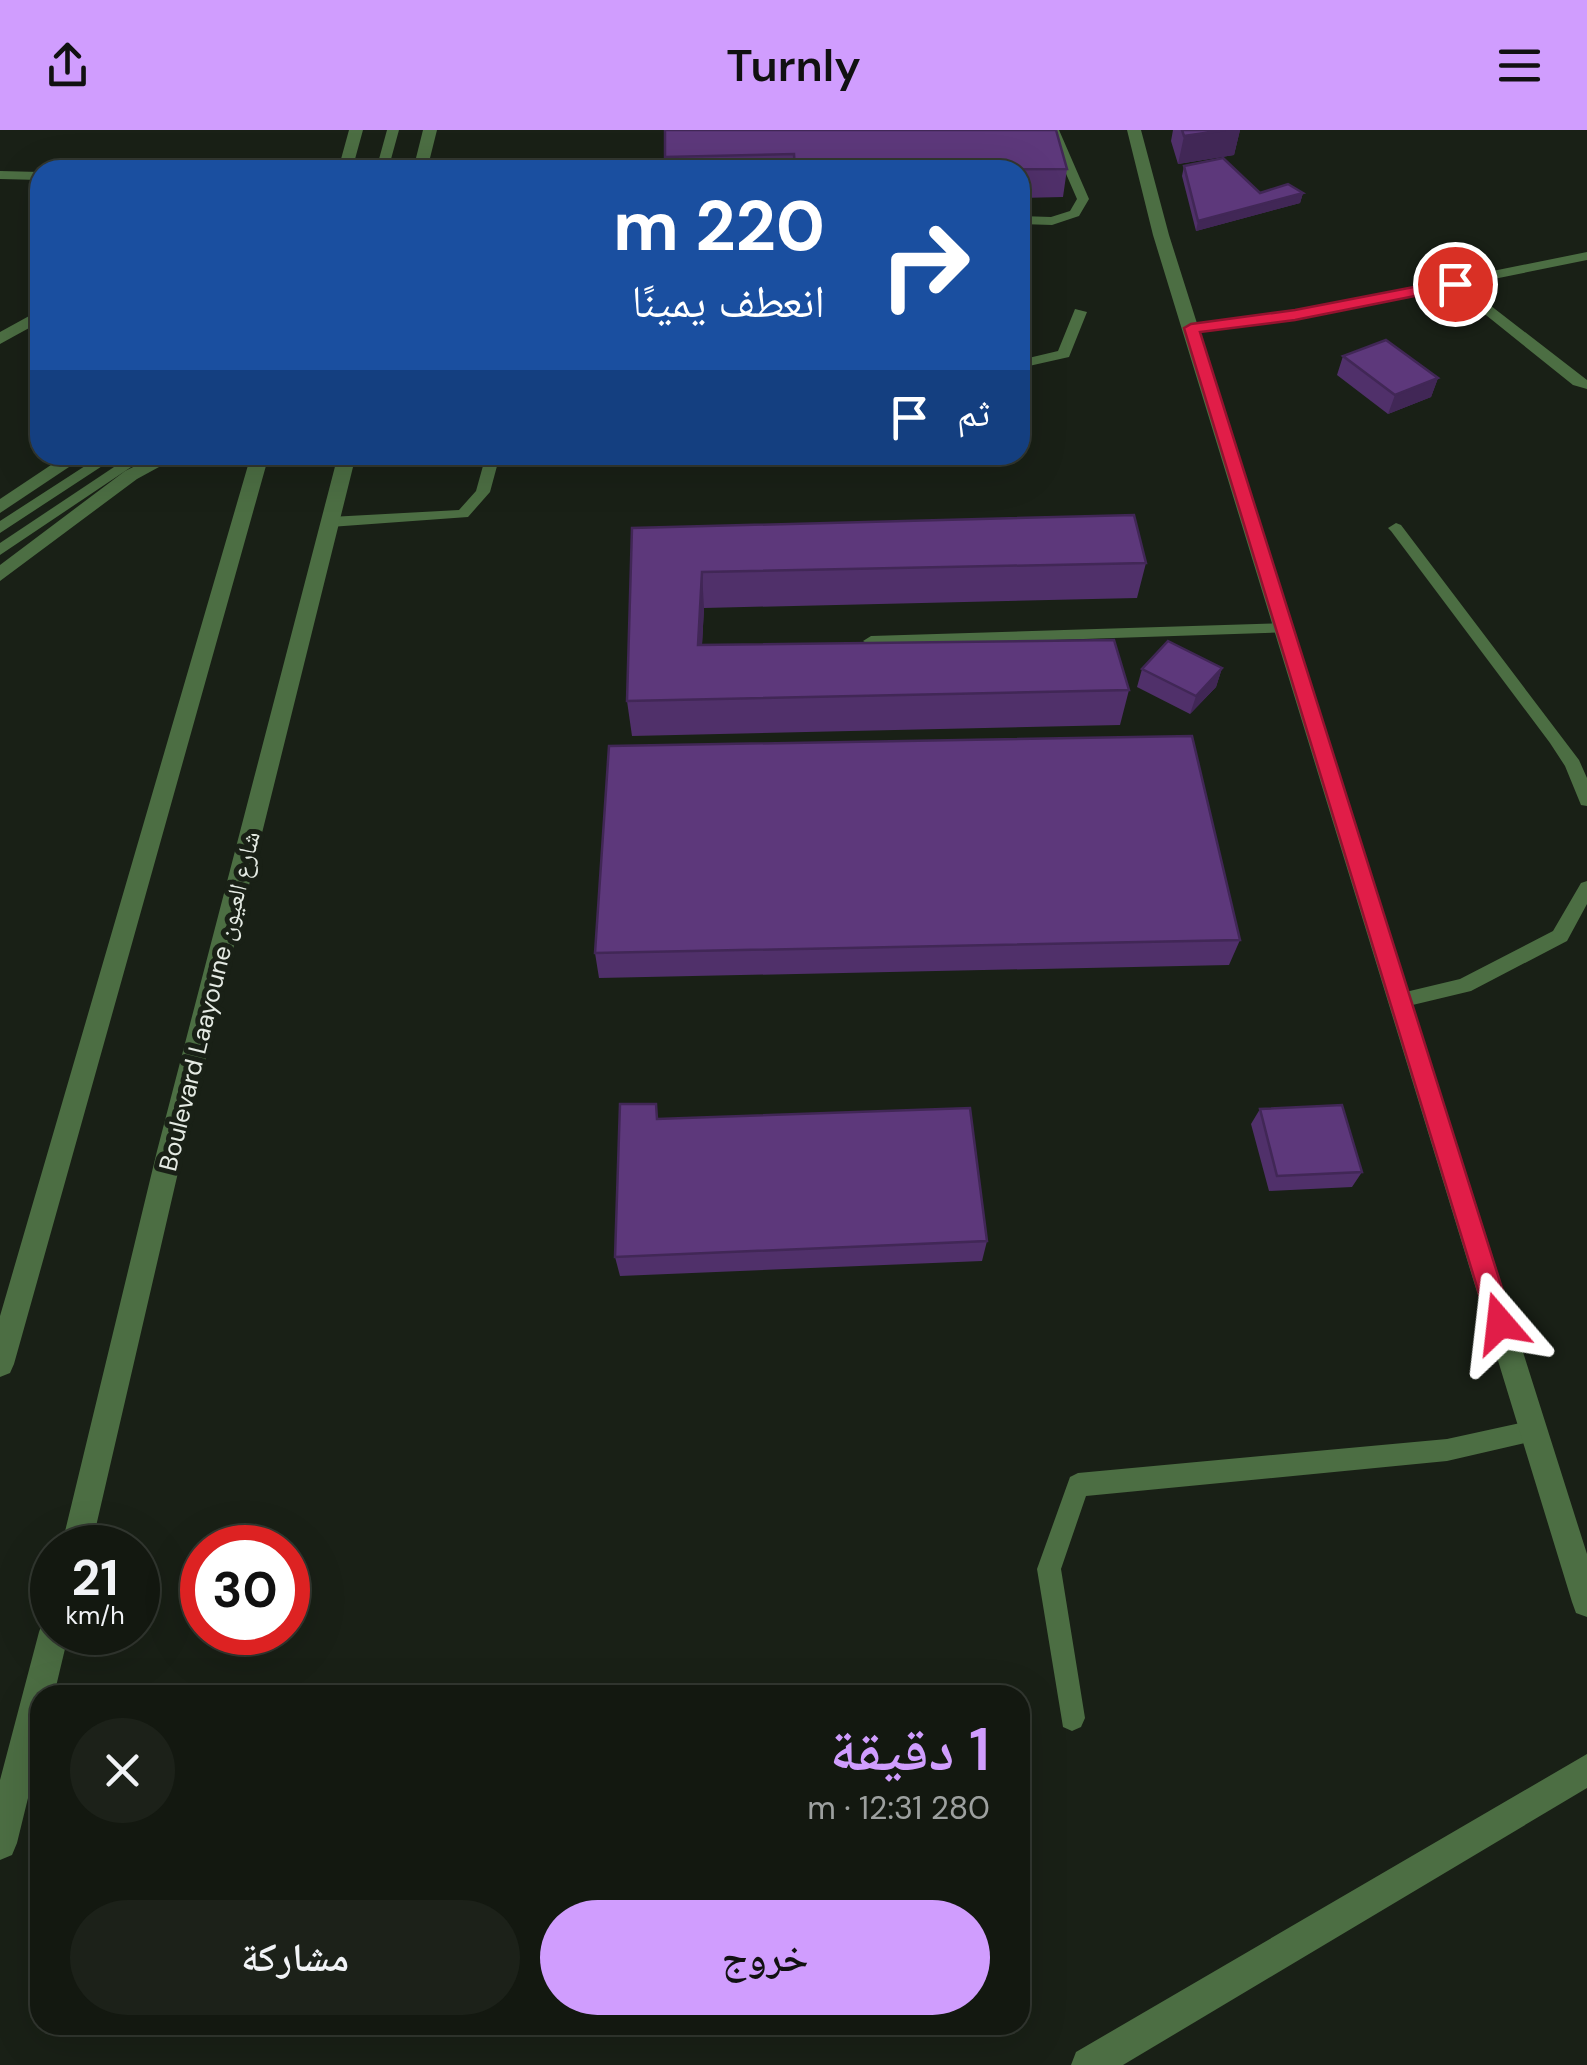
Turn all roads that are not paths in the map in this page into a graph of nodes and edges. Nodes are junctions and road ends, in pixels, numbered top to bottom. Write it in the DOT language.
graph roads {
  1 [pos="356,130"];
  2 [pos="393,130"];
  3 [pos="401,130"];
  4 [pos="430,130"];
  5 [pos="1053,130"];
  6 [pos="1134,130"];
  7 [pos="348,160"];
  8 [pos="385,160"];
  9 [pos="393,160"];
  10 [pos="422,160"];
  11 [pos="0,174"];
  12 [pos="30,176"];
  13 [pos="1030,220"];
  14 [pos="1587,256"];
  15 [pos="1455,284"];
  16 [pos="1080,312"];
  17 [pos="30,321"];
  18 [pos="1191,328"];
  19 [pos="0,339"];
  20 [pos="1030,362"];
  21 [pos="1587,385"];
  22 [pos="63,465"];
  23 [pos="97,465"];
  24 [pos="127,465"];
  25 [pos="152,465"];
  26 [pos="257,465"];
  27 [pos="344,465"];
  28 [pos="490,465"];
  29 [pos="0,507"];
  30 [pos="330,522"];
  31 [pos="0,528"];
  32 [pos="1396,528"];
  33 [pos="0,550"];
  34 [pos="0,575"];
  35 [pos="1285,628"];
  36 [pos="870,641"];
  37 [pos="1587,800"];
  38 [pos="1587,888"];
  39 [pos="1400,1000"];
  40 [pos="0,1364"];
  41 [pos="1534,1431"];
  42 [pos="81,1525"];
  43 [pos="1587,1602"];
  44 [pos="48,1655"];
  45 [pos="40,1685"];
  46 [pos="1072,1718"];
  47 [pos="30,1726"];
  48 [pos="1587,1770"];
  49 [pos="0,1843"];
  50 [pos="1089,2065"];
  1 -- 7 [label="street"];
  2 -- 8 [label="lane"];
  3 -- 9 [label="lane"];
  4 -- 10 [label="street"];
  5 -- 13 [label="lane"];
  6 -- 18 [label="street"];
  11 -- 12 [label="street"];
  14 -- 15 [label="lane"];
  15 -- 18 [label="lane"];
  15 -- 21 [label="lane"];
  16 -- 20 [label="lane"];
  17 -- 19 [label="street"];
  18 -- 35 [label="street"];
  22 -- 29 [label="street"];
  23 -- 31 [label="lane"];
  24 -- 33 [label="lane"];
  25 -- 34 [label="street"];
  26 -- 40 [label="street"];
  27 -- 30 [label="street, Boulevard Laayoune شارع العيون"];
  28 -- 30 [label="lane"];
  30 -- 42 [label="street, Boulevard Laayoune شارع العيون"];
  32 -- 37 [label="lane"];
  35 -- 36 [label="lane"];
  35 -- 39 [label="street"];
  38 -- 39 [label="lane"];
  39 -- 41 [label="street"];
  41 -- 43 [label="street"];
  41 -- 46 [label="lane"];
  44 -- 45 [label="street"];
  47 -- 49 [label="street"];
  48 -- 50 [label="street"];
}
